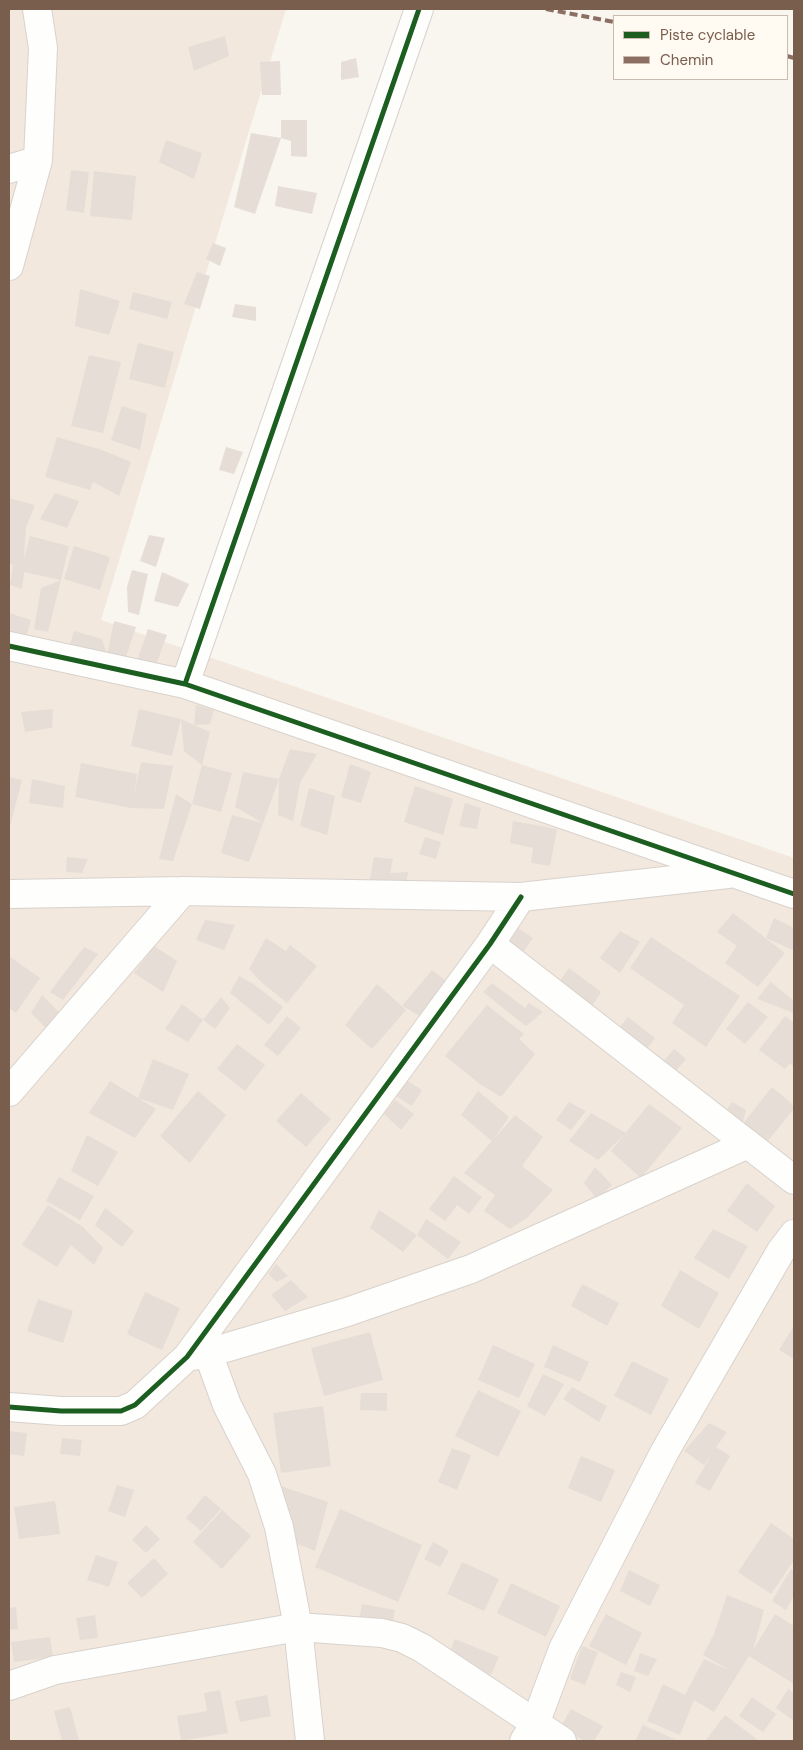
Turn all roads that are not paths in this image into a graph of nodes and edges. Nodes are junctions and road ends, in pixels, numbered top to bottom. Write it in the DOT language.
graph roads {
  1 [pos="37,9"];
  2 [pos="419,9"];
  3 [pos="38,160"];
  4 [pos="9,169"];
  5 [pos="9,266"];
  6 [pos="9,646"];
  7 [pos="185,684"];
  8 [pos="737,873"];
  9 [pos="183,891"];
  10 [pos="9,894"];
  11 [pos="794,894"];
  12 [pos="521,896"];
  13 [pos="490,944"];
  14 [pos="9,1092"];
  15 [pos="748,1144"];
  16 [pos="794,1180"];
  17 [pos="794,1234"];
  18 [pos="198,1355"];
  19 [pos="9,1407"];
  20 [pos="298,1627"];
  21 [pos="9,1686"];
  22 [pos="529,1733"];
  23 [pos="310,1741"];
  24 [pos="562,1741"];
  1 -- 3 [label="street"];
  2 -- 7 [label="street"];
  3 -- 4 [label="street"];
  3 -- 5 [label="street"];
  6 -- 7 [label="street"];
  7 -- 8 [label="street"];
  8 -- 11 [label="street"];
  8 -- 12 [label="street"];
  9 -- 10 [label="street"];
  9 -- 12 [label="street"];
  9 -- 14 [label="street"];
  12 -- 13 [label="street"];
  13 -- 15 [label="street"];
  13 -- 18 [label="street"];
  15 -- 16 [label="street"];
  15 -- 18 [label="street"];
  17 -- 22 [label="street"];
  18 -- 19 [label="street"];
  18 -- 20 [label="street"];
  20 -- 21 [label="street"];
  20 -- 22 [label="street"];
  20 -- 23 [label="street"];
  22 -- 24 [label="street"];
}
